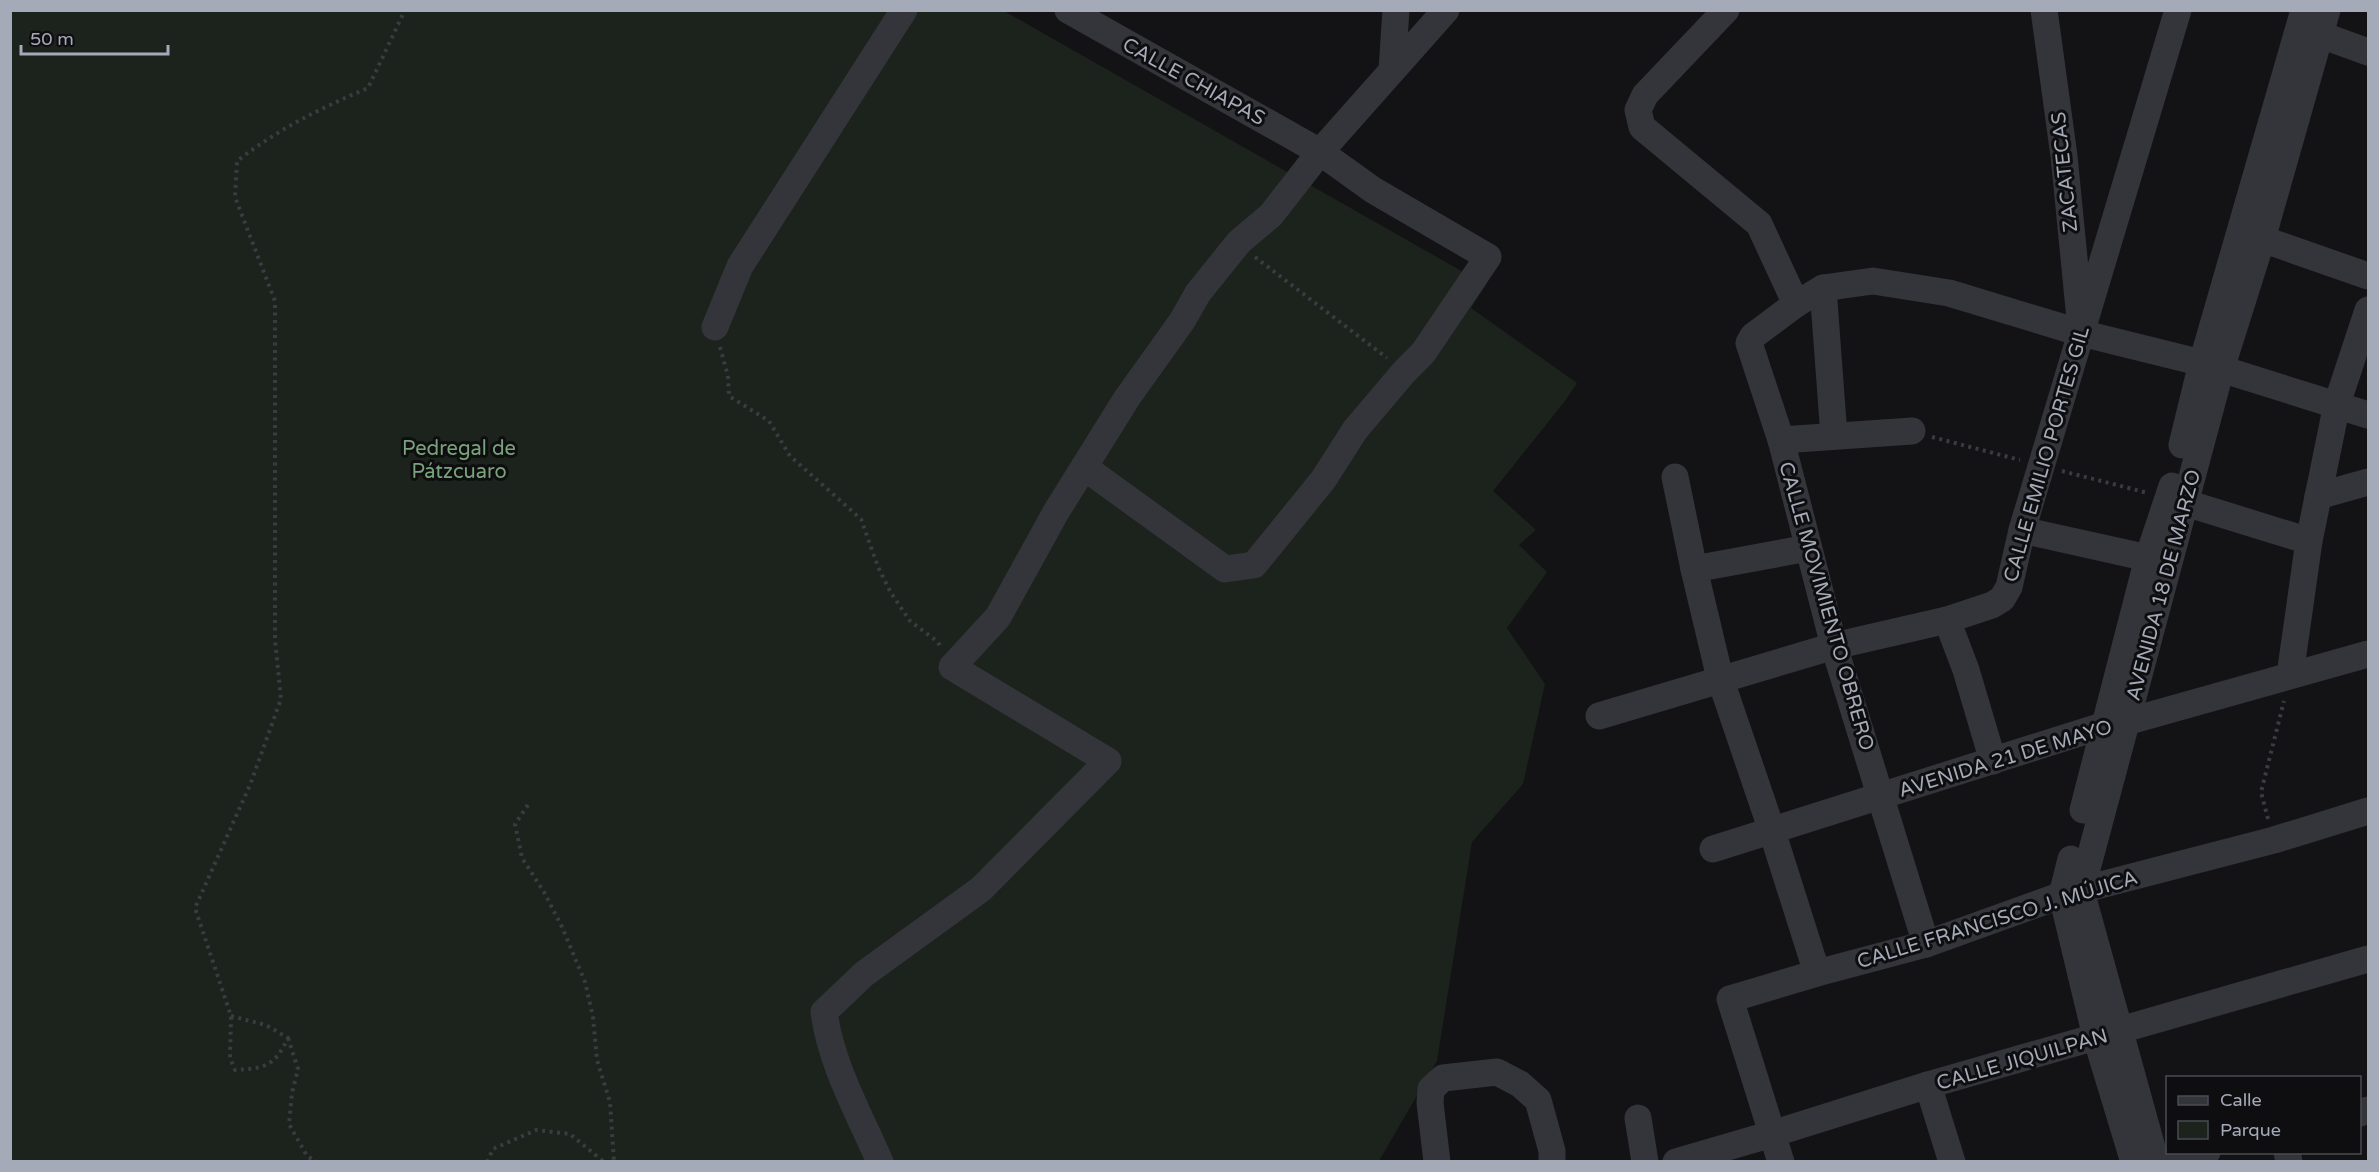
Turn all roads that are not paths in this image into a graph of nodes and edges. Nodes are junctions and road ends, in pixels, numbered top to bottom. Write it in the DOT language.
graph roads {
  1 [pos="904,10"];
  2 [pos="1068,10"];
  3 [pos="1396,10"];
  4 [pos="1446,10"];
  5 [pos="1726,10"];
  6 [pos="2044,10"];
  7 [pos="2304,10"];
  8 [pos="2178,11"];
  9 [pos="2324,23"];
  10 [pos="2368,52"];
  11 [pos="1392,70"];
  12 [pos="1320,152"];
  13 [pos="2262,239"];
  14 [pos="2368,276"];
  15 [pos="1823,288"];
  16 [pos="1796,304"];
  17 [pos="2368,310"];
  18 [pos="715,327"];
  19 [pos="2081,333"];
  20 [pos="2212,366"];
  21 [pos="2337,404"];
  22 [pos="2368,415"];
  23 [pos="1912,431"];
  24 [pos="1834,436"];
  25 [pos="1781,440"];
  26 [pos="1084,467"];
  27 [pos="1675,477"];
  28 [pos="2368,482"];
  29 [pos="2318,496"];
  30 [pos="2186,502"];
  31 [pos="2022,530"];
  32 [pos="2309,541"];
  33 [pos="1808,548"];
  34 [pos="1694,569"];
  35 [pos="2151,577"];
  36 [pos="1947,620"];
  37 [pos="1834,646"];
  38 [pos="2368,654"];
  39 [pos="2290,675"];
  40 [pos="1720,678"];
  41 [pos="1599,716"];
  42 [pos="2116,724"];
  43 [pos="1992,761"];
  44 [pos="1882,795"];
  45 [pos="2368,811"];
  46 [pos="1772,831"];
  47 [pos="1713,849"];
  48 [pos="2071,893"];
  49 [pos="1926,944"];
  50 [pos="2368,958"];
  51 [pos="1817,973"];
  52 [pos="2107,1034"];
  53 [pos="1928,1085"];
  54 [pos="1638,1118"];
  55 [pos="1772,1134"];
  56 [pos="2198,1154"];
  57 [pos="880,1161"];
  58 [pos="1437,1161"];
  59 [pos="1552,1161"];
  60 [pos="1645,1161"];
  61 [pos="1676,1161"];
  62 [pos="1781,1161"];
  63 [pos="1952,1161"];
  64 [pos="2134,1161"];
  65 [pos="2156,1161"];
  66 [pos="2166,1161"];
  1 -- 18 [label="street"];
  2 -- 12 [label="street, CALLE CHIAPAS"];
  3 -- 11 [label="street"];
  4 -- 11 [label="street"];
  5 -- 16 [label="street"];
  6 -- 19 [label="street, ZACATECAS"];
  7 -- 20 [label="street, AVENIDA 18 DE MARZO"];
  8 -- 19 [label="street, CALLE EMILIO PORTES GIL"];
  9 -- 10 [label="street"];
  9 -- 13 [label="street, AVENIDA 18 DE MARZO"];
  11 -- 12 [label="street"];
  12 -- 26 [label="street"];
  12 -- 26 [label="street, CALLE CHIAPAS"];
  13 -- 14 [label="street"];
  13 -- 20 [label="street, AVENIDA 18 DE MARZO"];
  15 -- 16 [label="street"];
  15 -- 19 [label="street"];
  15 -- 24 [label="street"];
  16 -- 25 [label="street, CALLE MOVIMIENTO OBRERO"];
  17 -- 21 [label="street"];
  19 -- 20 [label="street"];
  19 -- 31 [label="street, CALLE EMILIO PORTES GIL"];
  20 -- 21 [label="street"];
  20 -- 30 [label="street, AVENIDA 18 DE MARZO"];
  20 -- 35 [label="street, AVENIDA 18 DE MARZO"];
  21 -- 22 [label="street"];
  21 -- 29 [label="street"];
  23 -- 24 [label="street"];
  24 -- 25 [label="street"];
  25 -- 33 [label="street, CALLE MOVIMIENTO OBRERO"];
  26 -- 57 [label="street"];
  27 -- 34 [label="street"];
  28 -- 29 [label="street"];
  29 -- 32 [label="street"];
  30 -- 32 [label="street"];
  30 -- 35 [label="street, AVENIDA 18 DE MARZO"];
  31 -- 35 [label="street"];
  31 -- 36 [label="street, CALLE EMILIO PORTES GIL"];
  32 -- 39 [label="street"];
  33 -- 34 [label="street"];
  33 -- 37 [label="street, CALLE MOVIMIENTO OBRERO"];
  34 -- 40 [label="street"];
  35 -- 42 [label="street, AVENIDA 18 DE MARZO"];
  36 -- 37 [label="street, CALLE EMILIO PORTES GIL"];
  36 -- 43 [label="street"];
  37 -- 40 [label="street, CALLE EMILIO PORTES GIL"];
  37 -- 44 [label="street, CALLE MOVIMIENTO OBRERO"];
  38 -- 39 [label="street, AVENIDA 21 DE MAYO"];
  39 -- 42 [label="street, AVENIDA 21 DE MAYO"];
  40 -- 41 [label="street, CALLE EMILIO PORTES GIL"];
  40 -- 46 [label="street"];
  42 -- 43 [label="street, AVENIDA 21 DE MAYO"];
  42 -- 48 [label="street, AVENIDA 18 DE MARZO"];
  43 -- 44 [label="street, AVENIDA 21 DE MAYO"];
  44 -- 46 [label="street, AVENIDA 21 DE MAYO"];
  44 -- 49 [label="street, CALLE MOVIMIENTO OBRERO"];
  45 -- 48 [label="street, CALLE FRANCISCO J. MÚJICA"];
  46 -- 47 [label="street, AVENIDA 21 DE MAYO"];
  46 -- 51 [label="street"];
  48 -- 49 [label="street, CALLE FRANCISCO J. MÚJICA"];
  48 -- 52 [label="street, AVENIDA 18 DE MARZO"];
  49 -- 51 [label="street, CALLE FRANCISCO J. MÚJICA"];
  50 -- 52 [label="street, CALLE JIQUILPAN"];
  51 -- 55 [label="street, CALLE FRANCISCO J. MÚJICA"];
  52 -- 53 [label="street, CALLE JIQUILPAN"];
  52 -- 64 [label="street, AVENIDA 18 DE MARZO"];
  52 -- 65 [label="street, AVENIDA 18 DE MARZO"];
  53 -- 55 [label="street, CALLE JIQUILPAN"];
  53 -- 63 [label="street"];
  54 -- 60 [label="street"];
  55 -- 61 [label="street, CALLE JIQUILPAN"];
  55 -- 62 [label="street"];
  56 -- 66 [label="street"];
  58 -- 59 [label="street"];
}
